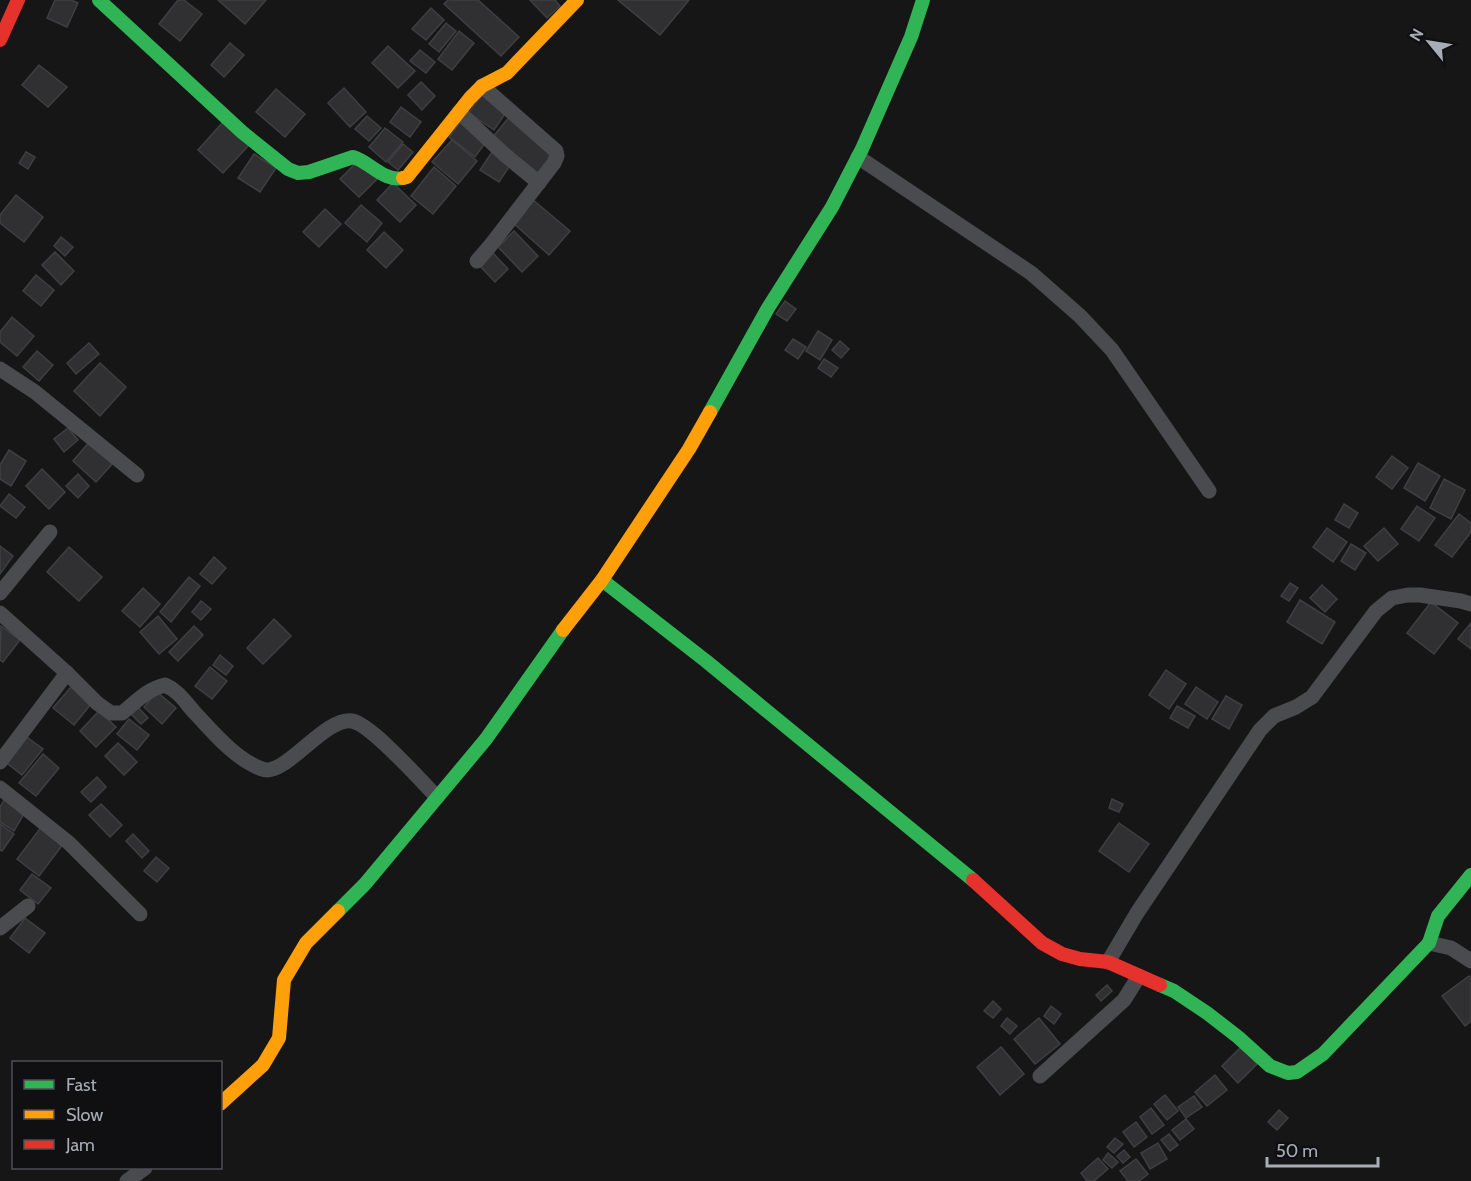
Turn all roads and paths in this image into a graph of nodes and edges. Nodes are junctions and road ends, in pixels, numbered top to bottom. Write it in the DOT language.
graph roads {
  1 [pos="18,0"];
  2 [pos="99,0"];
  3 [pos="923,0"];
  4 [pos="572,2"];
  5 [pos="0,40"];
  6 [pos="482,86"];
  7 [pos="459,112"];
  8 [pos="858,158"];
  9 [pos="539,183"];
  10 [pos="477,261"];
  11 [pos="0,369"];
  12 [pos="137,475"];
  13 [pos="1209,491"];
  14 [pos="50,532"];
  15 [pos="602,580"];
  16 [pos="0,593"];
  17 [pos="1471,604"];
  18 [pos="0,614"];
  19 [pos="67,673"];
  20 [pos="0,762"];
  21 [pos="0,788"];
  22 [pos="437,796"];
  23 [pos="1471,875"];
  24 [pos="28,906"];
  25 [pos="140,914"];
  26 [pos="0,928"];
  27 [pos="1429,943"];
  28 [pos="1471,961"];
  29 [pos="1108,962"];
  30 [pos="1139,976"];
  31 [pos="1040,1076"];
  32 [pos="222,1102"];
  33 [pos="142,1169"];
  34 [pos="127,1181"];
  1 -- 5 [label="street"];
  2 -- 7 [label="street"];
  3 -- 8 [label="street"];
  4 -- 6 [label="street"];
  6 -- 7 [label="street"];
  6 -- 9 [label="street"];
  7 -- 9 [label="street"];
  8 -- 13 [label="street"];
  8 -- 15 [label="street"];
  9 -- 10 [label="street"];
  11 -- 12 [label="street"];
  14 -- 16 [label="street"];
  15 -- 22 [label="street"];
  15 -- 29 [label="street"];
  17 -- 29 [label="street"];
  18 -- 19 [label="street"];
  19 -- 20 [label="street"];
  19 -- 22 [label="street"];
  21 -- 25 [label="street"];
  22 -- 32 [label="street"];
  23 -- 27 [label="street"];
  24 -- 26 [label="street"];
  27 -- 28 [label="street"];
  27 -- 30 [label="street"];
  29 -- 30 [label="street"];
  30 -- 31 [label="street"];
  33 -- 34 [label="street"];
}
